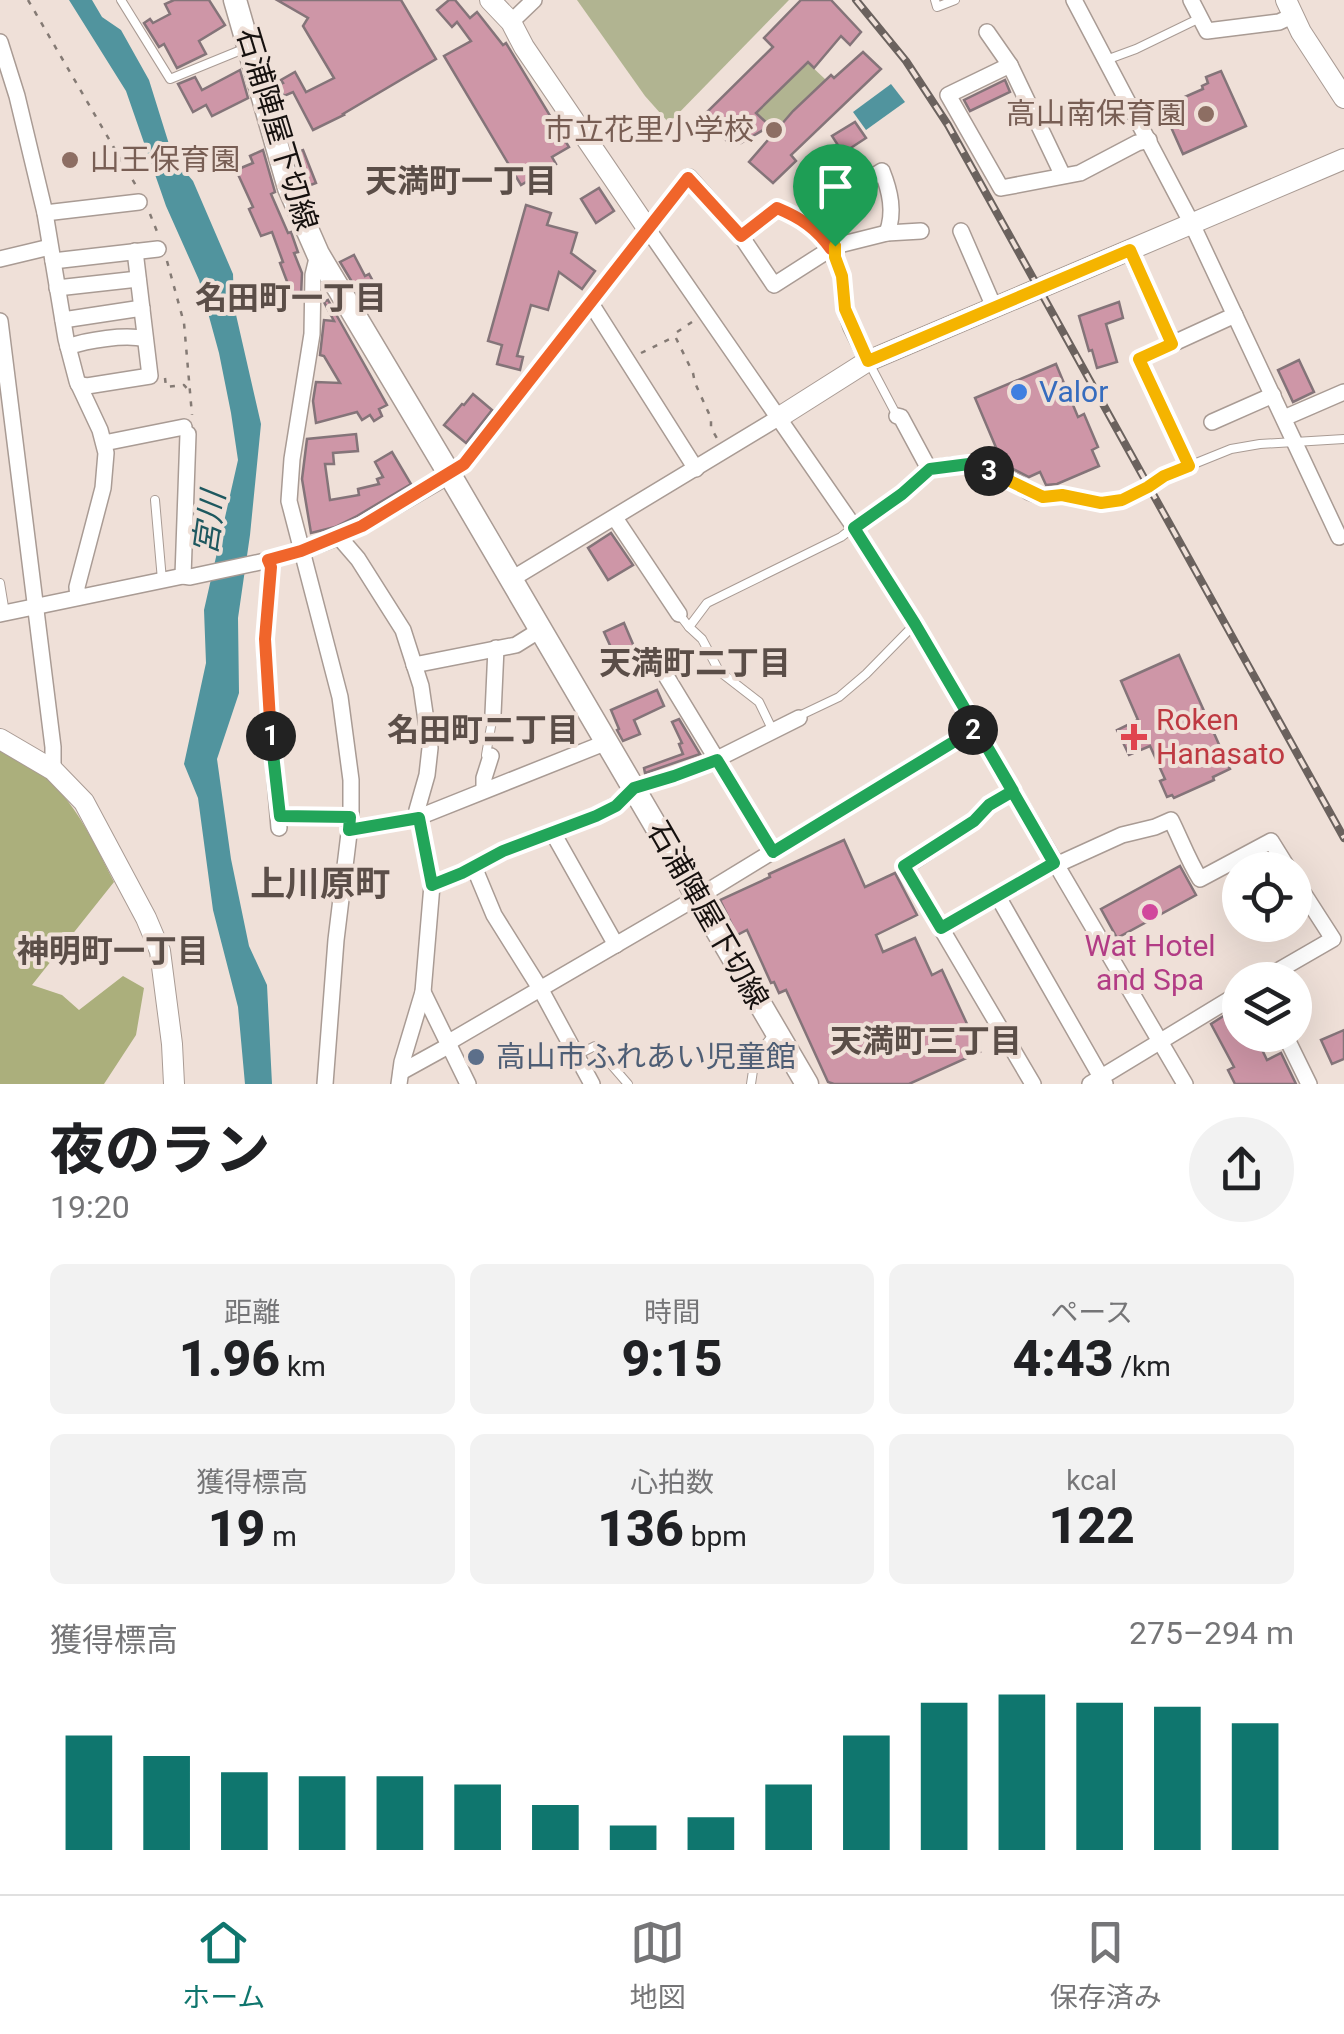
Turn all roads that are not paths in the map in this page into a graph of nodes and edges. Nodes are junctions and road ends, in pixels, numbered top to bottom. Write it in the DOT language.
graph roads {
  1 [pos="121,0"];
  2 [pos="235,0"];
  3 [pos="490,0"];
  4 [pos="534,0"];
  5 [pos="934,0"];
  6 [pos="954,0"];
  7 [pos="1074,0"];
  8 [pos="1191,0"];
  9 [pos="1289,8"];
  10 [pos="1200,18"];
  11 [pos="512,22"];
  12 [pos="987,32"];
  13 [pos="0,42"];
  14 [pos="250,46"];
  15 [pos="1106,60"];
  16 [pos="1010,65"];
  17 [pos="1344,98"];
  18 [pos="1149,140"];
  19 [pos="1344,160"];
  20 [pos="1064,176"];
  21 [pos="844,195"];
  22 [pos="139,202"];
  23 [pos="45,213"];
  24 [pos="1192,224"];
  25 [pos="647,228"];
  26 [pos="922,231"];
  27 [pos="961,231"];
  28 [pos="887,232"];
  29 [pos="741,236"];
  30 [pos="833,248"];
  31 [pos="158,249"];
  32 [pos="1130,250"];
  33 [pos="135,252"];
  34 [pos="52,254"];
  35 [pos="318,254"];
  36 [pos="0,259"];
  37 [pos="138,280"];
  38 [pos="58,288"];
  39 [pos="590,302"];
  40 [pos="994,307"];
  41 [pos="142,308"];
  42 [pos="1235,314"];
  43 [pos="63,320"];
  44 [pos="0,321"];
  45 [pos="146,339"];
  46 [pos="1172,344"];
  47 [pos="68,347"];
  48 [pos="868,361"];
  49 [pos="78,384"];
  50 [pos="1344,392"];
  51 [pos="1273,395"];
  52 [pos="897,416"];
  53 [pos="778,418"];
  54 [pos="1284,418"];
  55 [pos="1212,422"];
  56 [pos="1344,439"];
  57 [pos="1295,442"];
  58 [pos="104,443"];
  59 [pos="7,451"];
  60 [pos="1189,466"];
  61 [pos="696,469"];
  62 [pos="930,469"];
  63 [pos="450,474"];
  64 [pos="1137,492"];
  65 [pos="155,500"];
  66 [pos="1344,506"];
  67 [pos="1327,512"];
  68 [pos="614,518"];
  69 [pos="854,528"];
  70 [pos="339,536"];
  71 [pos="1338,537"];
  72 [pos="301,551"];
  73 [pos="266,560"];
  74 [pos="186,576"];
  75 [pos="162,580"];
  76 [pos="510,580"];
  77 [pos="0,583"];
  78 [pos="78,597"];
  79 [pos="35,607"];
  80 [pos="3,614"];
  81 [pos="684,620"];
  82 [pos="915,624"];
  83 [pos="540,630"];
  84 [pos="496,648"];
  85 [pos="414,665"];
  86 [pos="660,666"];
  87 [pos="494,714"];
  88 [pos="799,718"];
  89 [pos="976,728"];
  90 [pos="773,731"];
  91 [pos="0,739"];
  92 [pos="606,742"];
  93 [pos="491,756"];
  94 [pos="717,760"];
  95 [pos="53,770"];
  96 [pos="634,788"];
  97 [pos="484,790"];
  98 [pos="1013,791"];
  99 [pos="419,818"];
  100 [pos="279,822"];
  101 [pos="350,824"];
  102 [pos="553,833"];
  103 [pos="773,852"];
  104 [pos="1250,852"];
  105 [pos="1277,852"];
  106 [pos="1055,864"];
  107 [pos="474,867"];
  108 [pos="1222,867"];
  109 [pos="432,885"];
  110 [pos="998,895"];
  111 [pos="697,898"];
  112 [pos="1312,906"];
  113 [pos="941,928"];
  114 [pos="616,945"];
  115 [pos="1294,962"];
  116 [pos="540,990"];
  117 [pos="423,992"];
  118 [pos="1222,1005"];
  119 [pos="776,1031"];
  120 [pos="1160,1042"];
  121 [pos="450,1044"];
  122 [pos="1293,1052"];
  123 [pos="577,1055"];
  124 [pos="400,1078"];
  125 [pos="1099,1082"];
  126 [pos="174,1084"];
  127 [pos="325,1084"];
  128 [pos="468,1084"];
  129 [pos="592,1084"];
  130 [pos="628,1084"];
  131 [pos="751,1084"];
  132 [pos="808,1084"];
  133 [pos="1032,1084"];
  134 [pos="1185,1084"];
  135 [pos="1309,1084"];
  1 -- 14 [label="lane"];
  2 -- 14 [label="main road, 石浦陣屋下切線"];
  3 -- 11 [label="street"];
  4 -- 11 [label="street"];
  5 -- 6 [label="lane"];
  7 -- 15 [label="street"];
  8 -- 10 [label="street"];
  9 -- 10 [label="street"];
  9 -- 17 [label="street"];
  10 -- 15 [label="lane"];
  11 -- 25 [label="street"];
  12 -- 16 [label="street"];
  13 -- 23 [label="street"];
  14 -- 35 [label="main road, 石浦陣屋下切線"];
  15 -- 18 [label="street"];
  16 -- 20 [label="street"];
  16 -- 20 [label="street"];
  18 -- 20 [label="street"];
  18 -- 24 [label="street"];
  19 -- 24 [label="street"];
  21 -- 28 [label="street"];
  22 -- 23 [label="street"];
  23 -- 34 [label="street"];
  24 -- 32 [label="street"];
  24 -- 42 [label="street"];
  25 -- 29 [label="street"];
  25 -- 39 [label="street"];
  25 -- 53 [label="street"];
  26 -- 28 [label="street"];
  27 -- 40 [label="street"];
  28 -- 30 [label="street"];
  29 -- 30 [label="lane"];
  29 -- 30 [label="street"];
  30 -- 48 [label="street"];
  31 -- 33 [label="street"];
  32 -- 40 [label="street"];
  32 -- 46 [label="street"];
  33 -- 34 [label="street"];
  33 -- 37 [label="street"];
  34 -- 36 [label="street"];
  34 -- 38 [label="street"];
  35 -- 63 [label="main road, 石浦陣屋下切線"];
  35 -- 72 [label="street"];
  37 -- 38 [label="street"];
  37 -- 41 [label="street"];
  38 -- 43 [label="street"];
  39 -- 61 [label="street"];
  39 -- 63 [label="street"];
  40 -- 48 [label="street"];
  41 -- 43 [label="street"];
  41 -- 45 [label="street"];
  42 -- 46 [label="street"];
  42 -- 51 [label="street"];
  43 -- 47 [label="street"];
  44 -- 59 [label="street"];
  45 -- 47 [label="street"];
  45 -- 49 [label="street"];
  46 -- 60 [label="street"];
  47 -- 49 [label="street"];
  48 -- 52 [label="lane"];
  48 -- 53 [label="street"];
  49 -- 58 [label="street"];
  50 -- 54 [label="street"];
  51 -- 54 [label="street"];
  51 -- 55 [label="street"];
  52 -- 62 [label="street"];
  53 -- 61 [label="street"];
  53 -- 69 [label="street"];
  54 -- 57 [label="street"];
  56 -- 57 [label="lane"];
  57 -- 60 [label="lane"];
  57 -- 67 [label="street"];
  58 -- 74 [label="street"];
  58 -- 78 [label="street"];
  59 -- 79 [label="street"];
  60 -- 64 [label="lane"];
  61 -- 68 [label="street"];
  62 -- 64 [label="street"];
  62 -- 69 [label="street"];
  63 -- 70 [label="street"];
  63 -- 76 [label="main road, 石浦陣屋下切線"];
  65 -- 75 [label="lane"];
  66 -- 67 [label="street"];
  67 -- 71 [label="street"];
  68 -- 76 [label="street"];
  68 -- 81 [label="street"];
  69 -- 81 [label="lane"];
  69 -- 82 [label="street"];
  70 -- 72 [label="street"];
  70 -- 85 [label="street"];
  72 -- 73 [label="street"];
  72 -- 101 [label="street"];
  73 -- 74 [label="street"];
  73 -- 100 [label="street"];
  74 -- 75 [label="street"];
  75 -- 78 [label="street"];
  76 -- 83 [label="main road, 石浦陣屋下切線"];
  77 -- 80 [label="lane"];
  78 -- 79 [label="street"];
  79 -- 80 [label="street"];
  79 -- 95 [label="street"];
  81 -- 90 [label="lane"];
  82 -- 88 [label="lane"];
  82 -- 89 [label="street"];
  83 -- 84 [label="street"];
  83 -- 92 [label="main road, 石浦陣屋下切線"];
  84 -- 85 [label="street"];
  84 -- 87 [label="street"];
  85 -- 99 [label="street"];
  86 -- 94 [label="street"];
  87 -- 93 [label="lane"];
  88 -- 90 [label="street"];
  89 -- 98 [label="street"];
  89 -- 103 [label="street"];
  90 -- 94 [label="street"];
  91 -- 95 [label="street"];
  92 -- 96 [label="main road, 石浦陣屋下切線"];
  92 -- 97 [label="street"];
  93 -- 97 [label="street"];
  94 -- 96 [label="street"];
  94 -- 103 [label="street"];
  95 -- 126 [label="street"];
  96 -- 102 [label="street"];
  96 -- 111 [label="main road, 石浦陣屋下切線"];
  97 -- 99 [label="street"];
  98 -- 106 [label="street"];
  98 -- 113 [label="street"];
  99 -- 101 [label="street"];
  99 -- 109 [label="street"];
  100 -- 101 [label="lane"];
  101 -- 127 [label="street"];
  102 -- 107 [label="street"];
  102 -- 114 [label="street"];
  103 -- 111 [label="street"];
  104 -- 105 [label="street"];
  106 -- 108 [label="street"];
  106 -- 110 [label="street"];
  106 -- 120 [label="street"];
  107 -- 109 [label="street"];
  107 -- 116 [label="street"];
  109 -- 117 [label="street"];
  110 -- 113 [label="street"];
  110 -- 125 [label="street"];
  111 -- 114 [label="street"];
  111 -- 119 [label="main road, 石浦陣屋下切線"];
  112 -- 115 [label="street"];
  113 -- 133 [label="street"];
  114 -- 116 [label="street"];
  116 -- 121 [label="street"];
  116 -- 123 [label="street"];
  117 -- 121 [label="street"];
  117 -- 124 [label="street"];
  118 -- 120 [label="street"];
  119 -- 131 [label="lane"];
  119 -- 132 [label="main road, 石浦陣屋下切線"];
  120 -- 125 [label="street"];
  120 -- 134 [label="street"];
  121 -- 124 [label="street"];
  121 -- 128 [label="street"];
  122 -- 135 [label="street"];
  123 -- 129 [label="street"];
  123 -- 130 [label="lane"];
}
